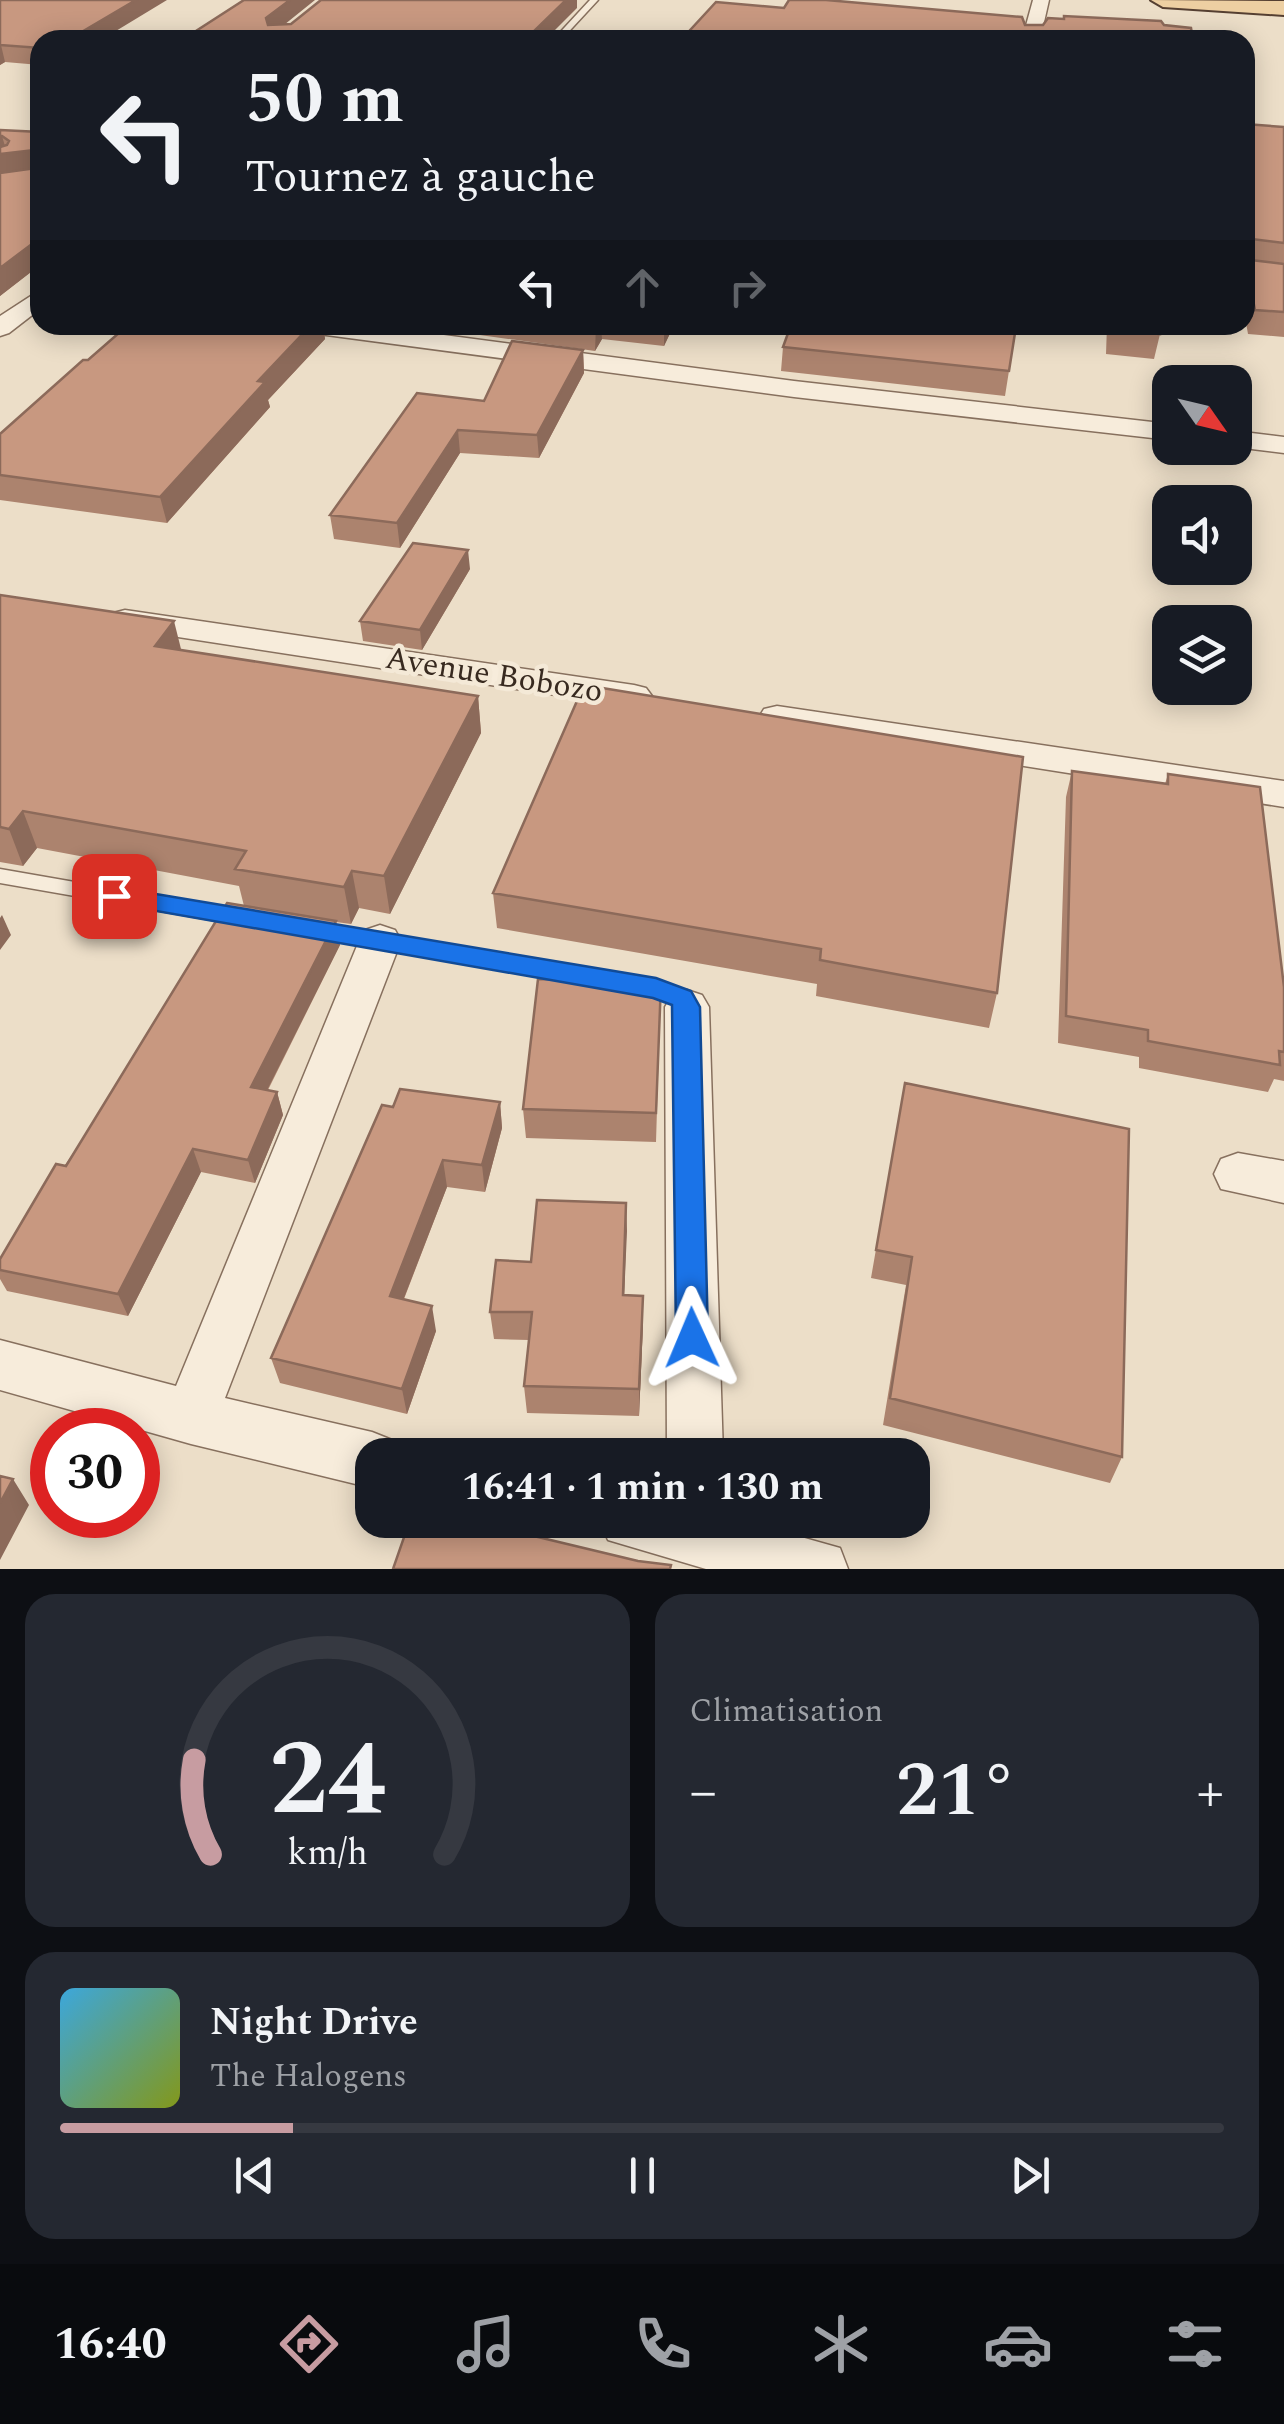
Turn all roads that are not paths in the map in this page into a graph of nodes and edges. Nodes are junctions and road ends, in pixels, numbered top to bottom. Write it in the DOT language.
graph roads {
  1 [pos="593,0"];
  2 [pos="1041,0"];
  3 [pos="1163,0"];
  4 [pos="1284,8"];
  5 [pos="566,30"];
  6 [pos="1034,30"];
  7 [pos="30,304"];
  8 [pos="0,328"];
  9 [pos="384,335"];
  10 [pos="1152,430"];
  11 [pos="1252,441"];
  12 [pos="1284,445"];
  13 [pos="98,616"];
  14 [pos="662,700"];
  15 [pos="740,712"];
  16 [pos="1284,794"];
  17 [pos="0,876"];
  18 [pos="266,922"];
  19 [pos="304,928"];
  20 [pos="380,942"];
  21 [pos="687,1007"];
  22 [pos="0,1365"];
  23 [pos="190,1417"];
  24 [pos="695,1438"];
  25 [pos="355,1456"];
  26 [pos="696,1542"];
  27 [pos="819,1569"];
  1 -- 5 [label="lane"];
  2 -- 6 [label="street"];
  3 -- 4 [label="main road"];
  7 -- 8 [label="street"];
  9 -- 10 [label="street"];
  11 -- 12 [label="street"];
  13 -- 14 [label="street, Avenue Bobozo"];
  15 -- 16 [label="street"];
  17 -- 18 [label="lane"];
  19 -- 20 [label="lane"];
  20 -- 21 [label="lane"];
  20 -- 23 [label="street"];
  21 -- 24 [label="street"];
  22 -- 23 [label="street"];
  23 -- 25 [label="street"];
  26 -- 27 [label="street"];
}
